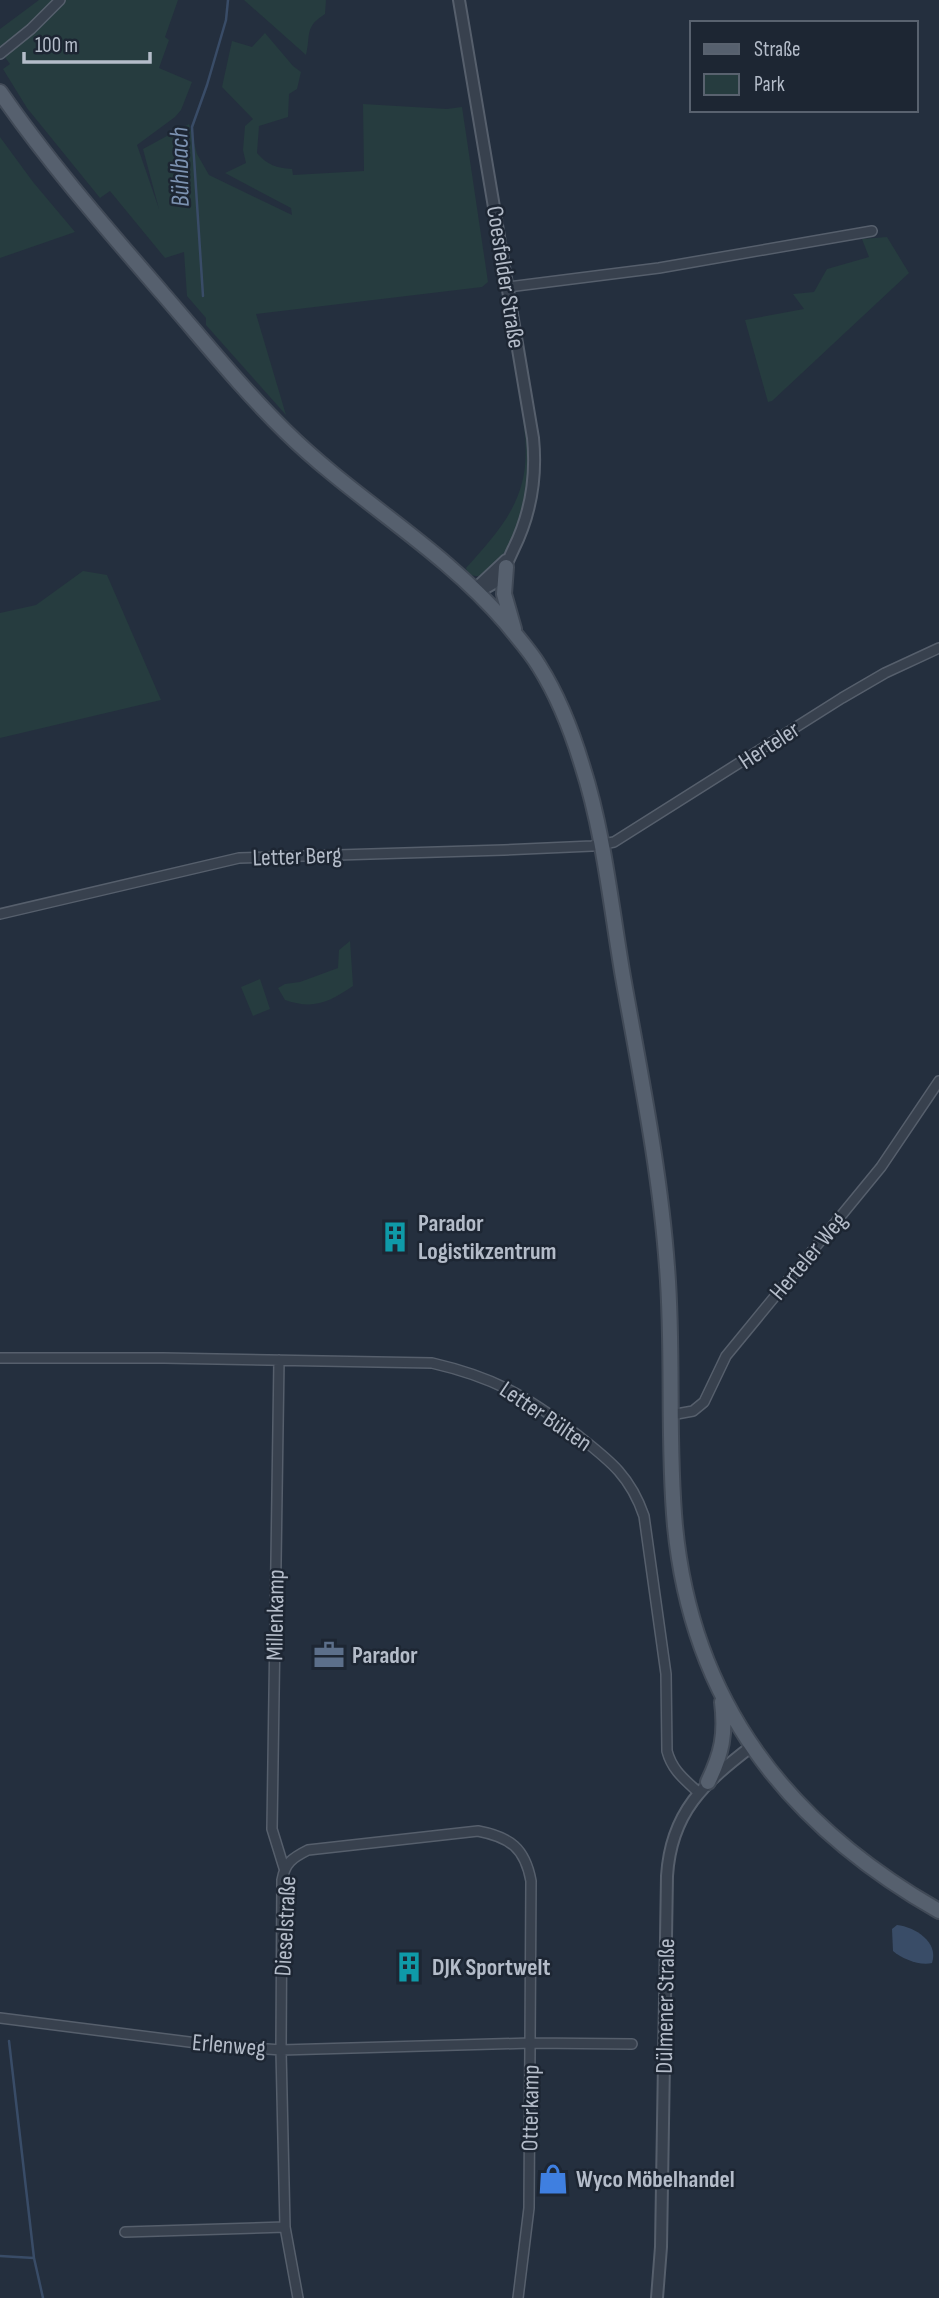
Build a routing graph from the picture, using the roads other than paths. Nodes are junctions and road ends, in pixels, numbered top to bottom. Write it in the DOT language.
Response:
graph roads {
  1 [pos="60,0"];
  2 [pos="459,0"];
  3 [pos="3,52"];
  4 [pos="0,92"];
  5 [pos="872,231"];
  6 [pos="508,287"];
  7 [pos="512,552"];
  8 [pos="506,567"];
  9 [pos="474,590"];
  10 [pos="517,636"];
  11 [pos="939,648"];
  12 [pos="601,844"];
  13 [pos="0,914"];
  14 [pos="939,1081"];
  15 [pos="0,1358"];
  16 [pos="279,1360"];
  17 [pos="671,1415"];
  18 [pos="721,1694"];
  19 [pos="752,1746"];
  20 [pos="703,1787"];
  21 [pos="284,1868"];
  22 [pos="939,1911"];
  23 [pos="0,2018"];
  24 [pos="531,2043"];
  25 [pos="632,2043"];
  26 [pos="281,2050"];
  27 [pos="285,2227"];
  28 [pos="125,2232"];
  29 [pos="298,2298"];
  30 [pos="519,2298"];
  31 [pos="657,2298"];
  1 -- 3 [label="street"];
  2 -- 6 [label="street, Coesfelder Straße"];
  4 -- 9 [label="main road"];
  5 -- 6 [label="street"];
  6 -- 7 [label="street, Coesfelder Straße"];
  7 -- 8 [label="street, Coesfelder Straße"];
  7 -- 9 [label="street, Coesfelder Straße"];
  8 -- 9 [label="street, Coesfelder Straße"];
  8 -- 10 [label="main road"];
  9 -- 10 [label="main road"];
  10 -- 12 [label="main road"];
  11 -- 12 [label="street, Herteler"];
  12 -- 13 [label="street, Letter Berg"];
  12 -- 17 [label="main road"];
  14 -- 17 [label="street, Herteler Weg"];
  15 -- 16 [label="street, Letter Bülten"];
  16 -- 20 [label="street, Letter Bülten"];
  16 -- 21 [label="street, Millenkamp"];
  17 -- 18 [label="main road"];
  18 -- 19 [label="main road"];
  18 -- 20 [label="main road"];
  19 -- 20 [label="street, Dülmener Straße"];
  19 -- 22 [label="main road"];
  20 -- 31 [label="street, Dülmener Straße"];
  21 -- 24 [label="street, Dieselstraße"];
  21 -- 26 [label="street, Dieselstraße"];
  23 -- 26 [label="street, Erlenweg"];
  24 -- 25 [label="street"];
  24 -- 26 [label="street"];
  24 -- 30 [label="street, Otterkamp"];
  26 -- 27 [label="street, Erlenweg"];
  27 -- 28 [label="street"];
  27 -- 29 [label="street, Erlenweg"];
}
